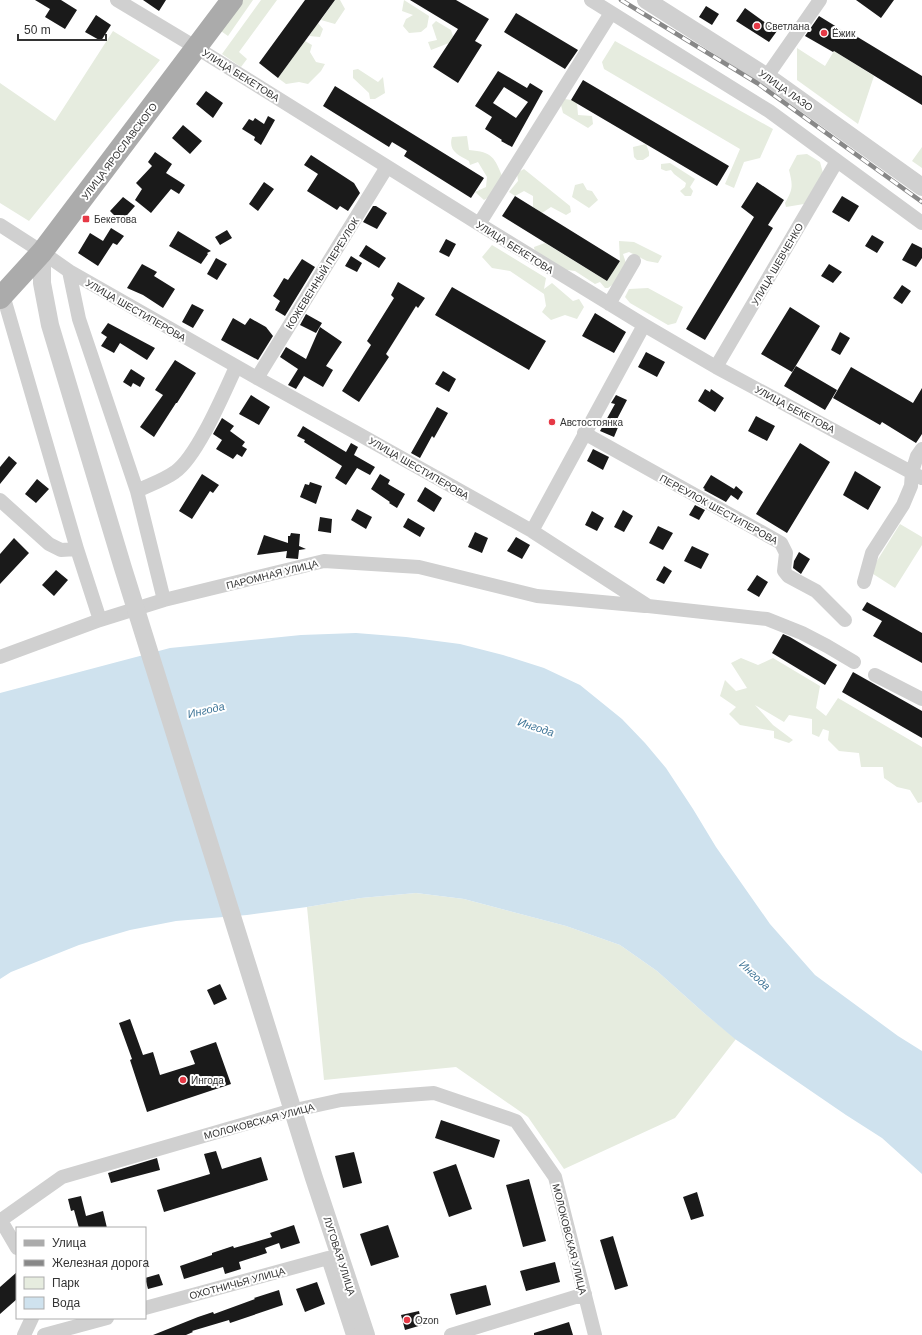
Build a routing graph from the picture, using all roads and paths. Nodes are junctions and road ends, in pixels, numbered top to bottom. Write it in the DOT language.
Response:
graph roads {
  1 [pos="117,0"];
  2 [pos="232,0"];
  3 [pos="591,0"];
  4 [pos="646,0"];
  5 [pos="820,0"];
  6 [pos="611,12"];
  7 [pos="197,48"];
  8 [pos="767,76"];
  9 [pos="837,161"];
  10 [pos="387,167"];
  11 [pos="922,187"];
  12 [pos="922,223"];
  13 [pos="479,224"];
  14 [pos="0,225"];
  15 [pos="42,252"];
  16 [pos="634,261"];
  17 [pos="69,271"];
  18 [pos="2,296"];
  19 [pos="609,304"];
  20 [pos="644,325"];
  21 [pos="236,367"];
  22 [pos="716,367"];
  23 [pos="257,378"];
  24 [pos="584,433"];
  25 [pos="922,449"];
  26 [pos="917,475"];
  27 [pos="137,492"];
  28 [pos="0,500"];
  29 [pos="532,531"];
  30 [pos="77,549"];
  31 [pos="864,582"];
  32 [pos="164,600"];
  33 [pos="648,606"];
  34 [pos="100,620"];
  35 [pos="845,620"];
  36 [pos="0,657"];
  37 [pos="854,662"];
  38 [pos="875,675"];
  39 [pos="922,699"];
  40 [pos="1,1219"];
  41 [pos="16,1246"];
  42 [pos="584,1294"];
  43 [pos="146,1308"];
  44 [pos="32,1319"];
  45 [pos="103,1319"];
  46 [pos="24,1335"];
  47 [pos="44,1335"];
  48 [pos="353,1335"];
  49 [pos="366,1335"];
  50 [pos="451,1335"];
  51 [pos="595,1335"];
  1 -- 7 [label="street, УЛИЦА БЕКЕТОВА"];
  2 -- 7 [label="main road, УЛИЦА ЯРОСЛАВСКОГО"];
  3 -- 6 [label="street"];
  4 -- 8 [label="street, УЛИЦА ЛАЗО"];
  5 -- 8 [label="street"];
  6 -- 9 [label="street"];
  6 -- 13 [label="street"];
  7 -- 10 [label="street, УЛИЦА БЕКЕТОВА"];
  7 -- 15 [label="main road, УЛИЦА ЯРОСЛАВСКОГО"];
  8 -- 11 [label="street, УЛИЦА ЛАЗО"];
  9 -- 12 [label="street"];
  9 -- 22 [label="street, УЛИЦА ШЕВЧЕНКО"];
  10 -- 13 [label="street, УЛИЦА БЕКЕТОВА"];
  10 -- 23 [label="street, КОЖЕВЕННЫЙ ПЕРЕУЛОК"];
  13 -- 19 [label="street, УЛИЦА БЕКЕТОВА"];
  14 -- 15 [label="street, УЛИЦА ШЕСТИПЕРОВА"];
  15 -- 17 [label="street, УЛИЦА ШЕСТИПЕРОВА"];
  15 -- 18 [label="main road, УЛИЦА ЯРОСЛАВСКОГО"];
  15 -- 49 [label="street, ЛУГОВАЯ УЛИЦА"];
  16 -- 19 [label="street"];
  17 -- 21 [label="street, УЛИЦА ШЕСТИПЕРОВА"];
  17 -- 27 [label="street"];
  18 -- 30 [label="street"];
  19 -- 20 [label="street, УЛИЦА БЕКЕТОВА"];
  20 -- 22 [label="street, УЛИЦА БЕКЕТОВА"];
  20 -- 24 [label="street"];
  21 -- 23 [label="street, УЛИЦА ШЕСТИПЕРОВА"];
  21 -- 27 [label="street"];
  22 -- 26 [label="street, УЛИЦА БЕКЕТОВА"];
  23 -- 29 [label="street, УЛИЦА ШЕСТИПЕРОВА"];
  24 -- 29 [label="street"];
  24 -- 35 [label="street, ПЕРЕУЛОК ШЕСТИПЕРОВА"];
  25 -- 26 [label="street"];
  26 -- 31 [label="street"];
  27 -- 32 [label="street"];
  28 -- 30 [label="street"];
  29 -- 33 [label="street, УЛИЦА ШЕСТИПЕРОВА"];
  30 -- 34 [label="street"];
  32 -- 33 [label="street, ПАРОМНАЯ УЛИЦА"];
  32 -- 34 [label="street, ПАРОМНАЯ УЛИЦА"];
  33 -- 37 [label="street, УЛИЦА ШЕСТИПЕРОВА"];
  34 -- 36 [label="street, ПАРОМНАЯ УЛИЦА"];
  38 -- 39 [label="street"];
  40 -- 41 [label="street"];
  40 -- 42 [label="street, МОЛОКОВСКАЯ УЛИЦА"];
  42 -- 50 [label="street"];
  42 -- 51 [label="street, МОЛОКОВСКАЯ УЛИЦА"];
  43 -- 48 [label="street, ОХОТНИЧЬЯ УЛИЦА"];
  44 -- 46 [label="street"];
  45 -- 47 [label="street"];
}
